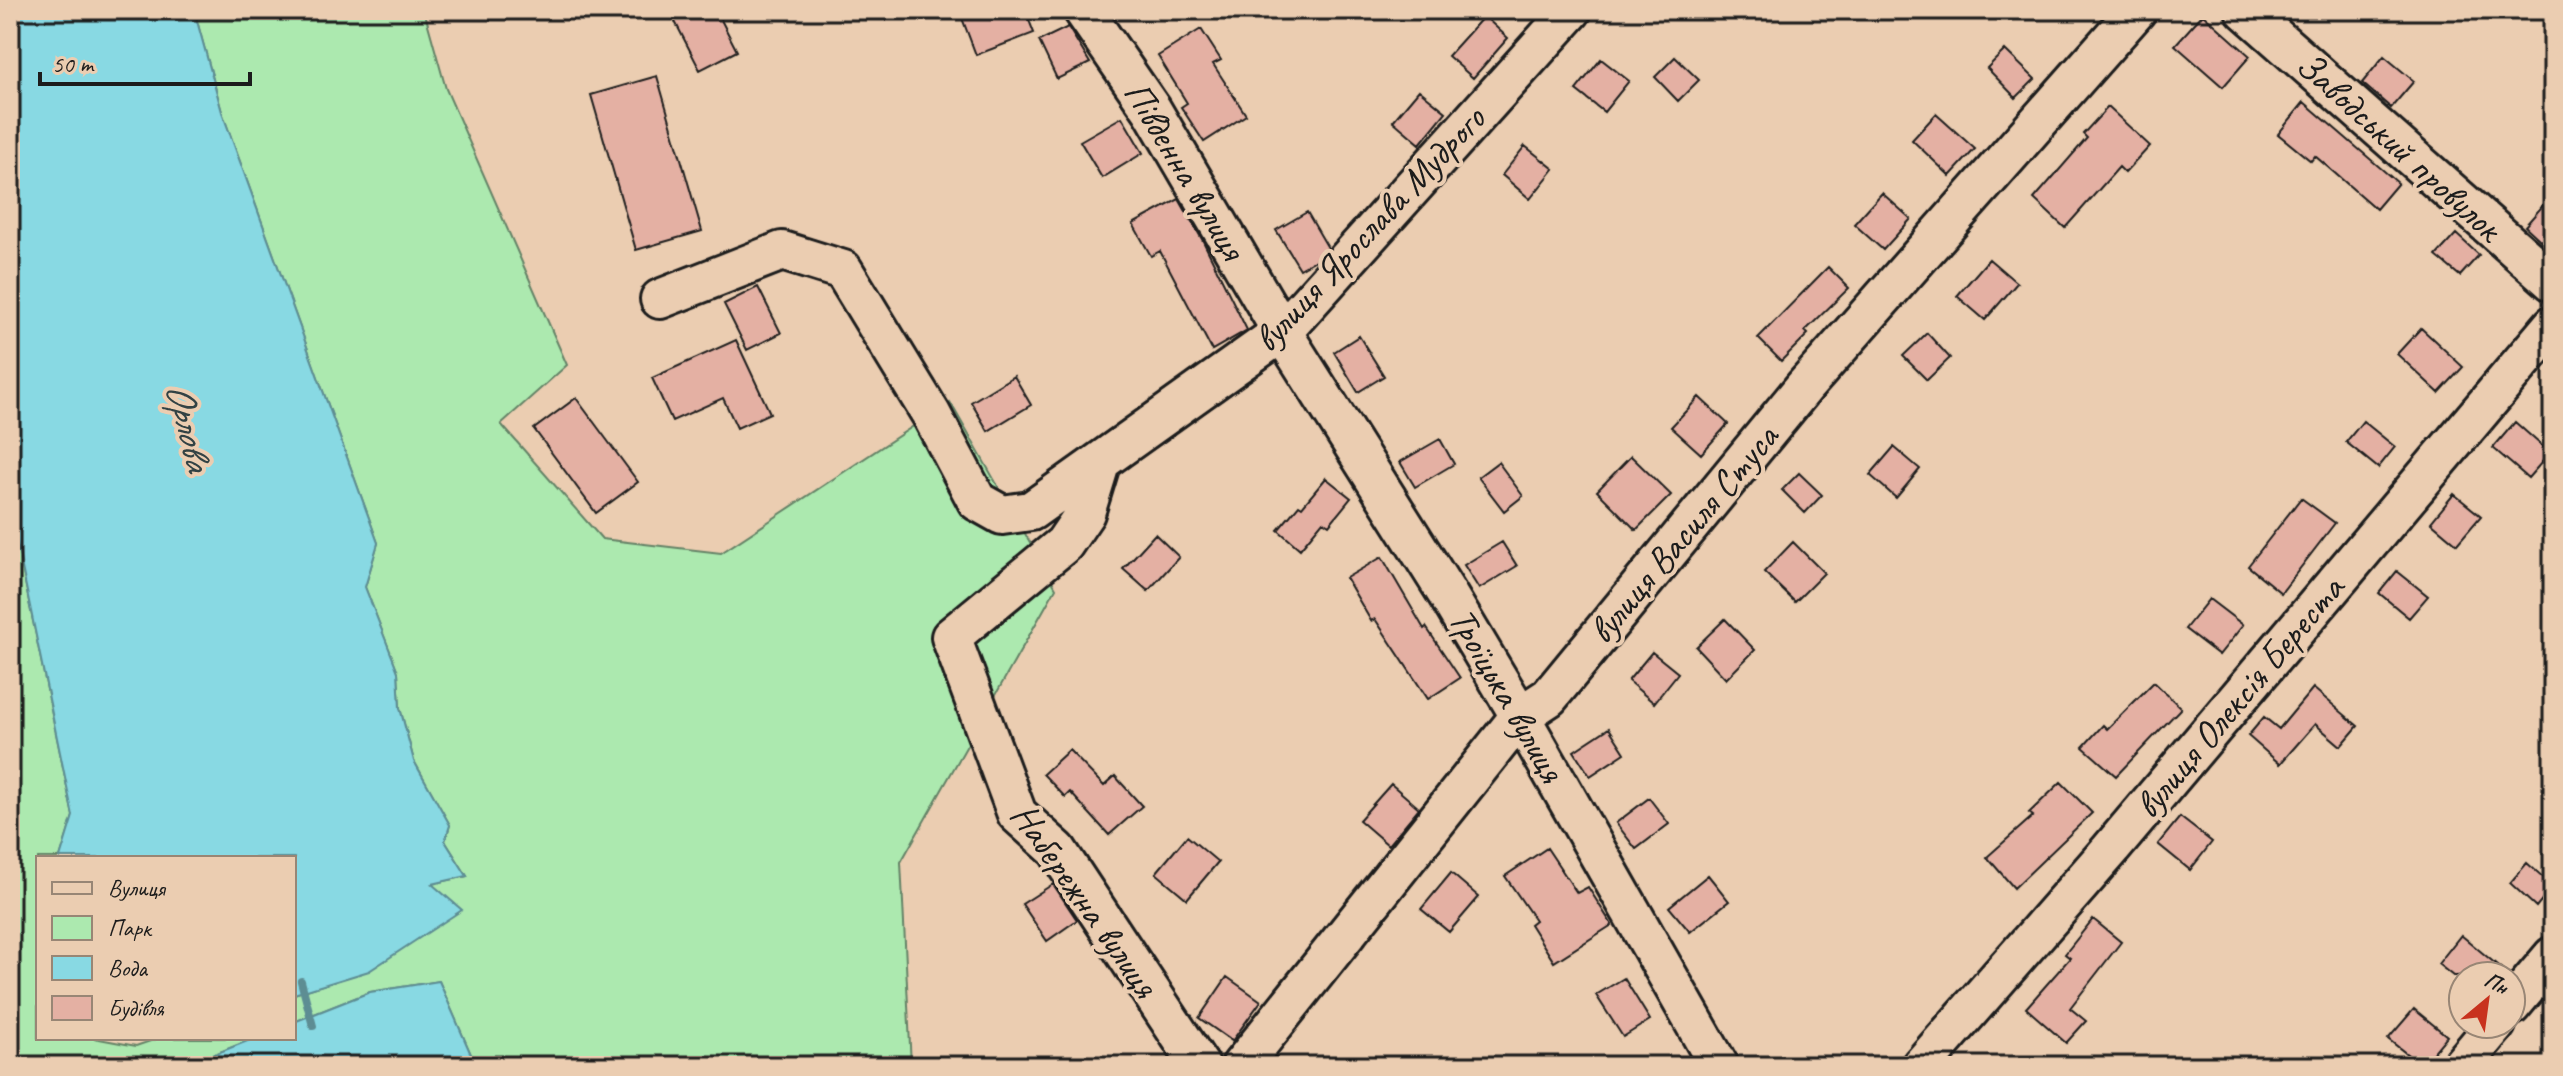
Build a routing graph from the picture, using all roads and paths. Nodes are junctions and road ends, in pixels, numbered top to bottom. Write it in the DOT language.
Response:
graph roads {
  1 [pos="1083,10"];
  2 [pos="1572,10"];
  3 [pos="2137,10"];
  4 [pos="2245,10"];
  5 [pos="2553,282"];
  6 [pos="660,299"];
  7 [pos="2553,325"];
  8 [pos="1282,332"];
  9 [pos="1100,464"];
  10 [pos="1520,716"];
  11 [pos="2553,956"];
  12 [pos="2527,987"];
  13 [pos="2483,1040"];
  14 [pos="1200,1066"];
  15 [pos="1241,1066"];
  16 [pos="1719,1066"];
  17 [pos="1921,1066"];
  18 [pos="2461,1066"];
  1 -- 8 [label="street, Південна вулиця"];
  2 -- 8 [label="street, вулиця Ярослава Мудрого"];
  3 -- 10 [label="street, вулиця Василя Стуса"];
  4 -- 5 [label="street, Заводський провулок"];
  6 -- 9 [label="street, вулиця Ярослава Мудрого"];
  7 -- 17 [label="street, вулиця Олексія Береста"];
  8 -- 9 [label="street, вулиця Ярослава Мудрого"];
  8 -- 10 [label="street, Троїцька вулиця"];
  9 -- 14 [label="street, Набережна вулиця"];
  10 -- 15 [label="street, вулиця Василя Стуса"];
  10 -- 16 [label="street, Троїцька вулиця"];
  11 -- 12 [label="street"];
  13 -- 18 [label="street"];
}
